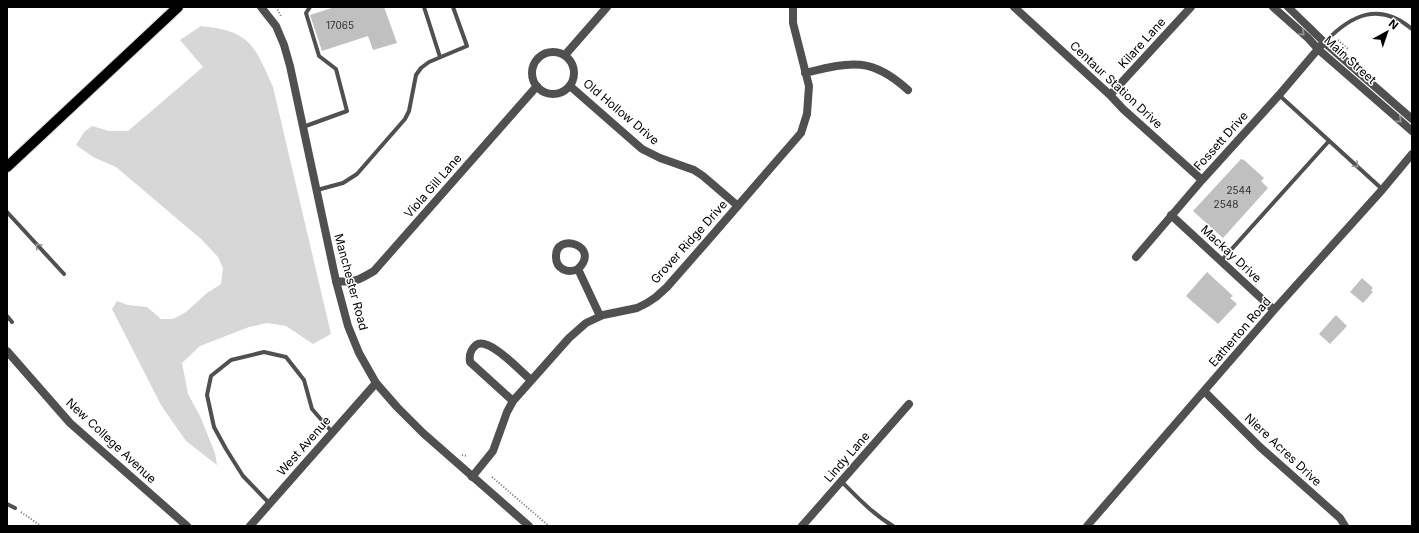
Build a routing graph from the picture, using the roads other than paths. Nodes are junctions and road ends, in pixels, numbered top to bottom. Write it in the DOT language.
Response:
graph roads {
  1 [pos="178,7"];
  2 [pos="261,7"];
  3 [pos="310,7"];
  4 [pos="424,7"];
  5 [pos="453,7"];
  6 [pos="607,7"];
  7 [pos="793,7"];
  8 [pos="1014,7"];
  9 [pos="1190,7"];
  10 [pos="1273,7"];
  11 [pos="1288,7"];
  12 [pos="1412,29"];
  13 [pos="1324,42"];
  14 [pos="1319,50"];
  15 [pos="565,55"];
  16 [pos="440,57"];
  17 [pos="805,73"];
  18 [pos="537,86"];
  19 [pos="570,86"];
  20 [pos="908,90"];
  21 [pos="1110,95"];
  22 [pos="1279,95"];
  23 [pos="1412,119"];
  24 [pos="303,127"];
  25 [pos="1412,131"];
  26 [pos="1329,141"];
  27 [pos="1412,154"];
  28 [pos="7,167"];
  29 [pos="1202,180"];
  30 [pos="316,190"];
  31 [pos="1382,190"];
  32 [pos="738,206"];
  33 [pos="7,212"];
  34 [pos="1171,215"];
  35 [pos="1136,257"];
  36 [pos="1221,261"];
  37 [pos="578,269"];
  38 [pos="64,274"];
  39 [pos="336,281"];
  40 [pos="1274,310"];
  41 [pos="7,316"];
  42 [pos="600,316"];
  43 [pos="12,322"];
  44 [pos="7,351"];
  45 [pos="531,380"];
  46 [pos="376,382"];
  47 [pos="1204,391"];
  48 [pos="513,401"];
  49 [pos="909,404"];
  50 [pos="332,432"];
  51 [pos="472,477"];
  52 [pos="841,481"];
  53 [pos="7,504"];
  54 [pos="270,504"];
  55 [pos="15,508"];
  56 [pos="187,526"];
  57 [pos="250,526"];
  58 [pos="529,526"];
  59 [pos="802,526"];
  60 [pos="893,526"];
  61 [pos="1087,526"];
  62 [pos="1345,526"];
  1 -- 28 [label="main road"];
  2 -- 24 [label="street, Manchester Road"];
  3 -- 24 [label="lane"];
  4 -- 16 [label="lane"];
  5 -- 16 [label="lane"];
  6 -- 15 [label="street"];
  7 -- 17 [label="street, Grover Ridge Drive"];
  8 -- 21 [label="street, Centaur Station Drive"];
  9 -- 21 [label="street, Kilare Lane"];
  10 -- 14 [label="street, Main Street, one-way"];
  11 -- 13 [label="street, Main Street"];
  12 -- 13 [label="lane"];
  13 -- 14 [label="street, Fossett Drive"];
  13 -- 23 [label="street, Main Street"];
  14 -- 22 [label="street, Fossett Drive"];
  14 -- 25 [label="street, Main Street, one-way"];
  15 -- 18 [label="street"];
  15 -- 19 [label="street"];
  16 -- 30 [label="lane"];
  17 -- 20 [label="street"];
  17 -- 32 [label="street, Grover Ridge Drive"];
  18 -- 19 [label="street"];
  18 -- 39 [label="street, Viola Gill Lane"];
  19 -- 32 [label="street, Old Hollow Drive"];
  21 -- 29 [label="street, Centaur Station Drive"];
  22 -- 26 [label="lane"];
  22 -- 29 [label="street, Fossett Drive"];
  24 -- 30 [label="street, Manchester Road"];
  26 -- 31 [label="lane, one-way"];
  26 -- 36 [label="lane"];
  27 -- 31 [label="street, Eatherton Road"];
  29 -- 34 [label="street, Fossett Drive"];
  30 -- 39 [label="street, Manchester Road"];
  31 -- 40 [label="street, Eatherton Road"];
  32 -- 42 [label="street, Grover Ridge Drive"];
  38 -- 33 [label="lane, one-way"];
  34 -- 35 [label="street, Fossett Drive"];
  34 -- 36 [label="street, Mackay Drive"];
  36 -- 40 [label="street, Mackay Drive"];
  37 -- 42 [label="street"];
  39 -- 46 [label="street, Manchester Road"];
  40 -- 47 [label="street, Eatherton Road"];
  41 -- 43 [label="lane"];
  42 -- 45 [label="street, Grover Ridge Drive"];
  44 -- 56 [label="street, New College Avenue"];
  45 -- 48 [label="street, Grover Ridge Drive"];
  45 -- 48 [label="street"];
  46 -- 50 [label="street, West Avenue"];
  46 -- 51 [label="street, Manchester Road"];
  47 -- 61 [label="street, Eatherton Road"];
  47 -- 62 [label="street, Niere Acres Drive"];
  48 -- 51 [label="street, Grover Ridge Drive"];
  49 -- 52 [label="street, Lindy Lane"];
  50 -- 54 [label="street, West Avenue"];
  50 -- 54 [label="lane"];
  51 -- 58 [label="street, Manchester Road"];
  52 -- 59 [label="street, Lindy Lane"];
  52 -- 60 [label="lane"];
  53 -- 55 [label="lane"];
  54 -- 57 [label="street, West Avenue"];
}
